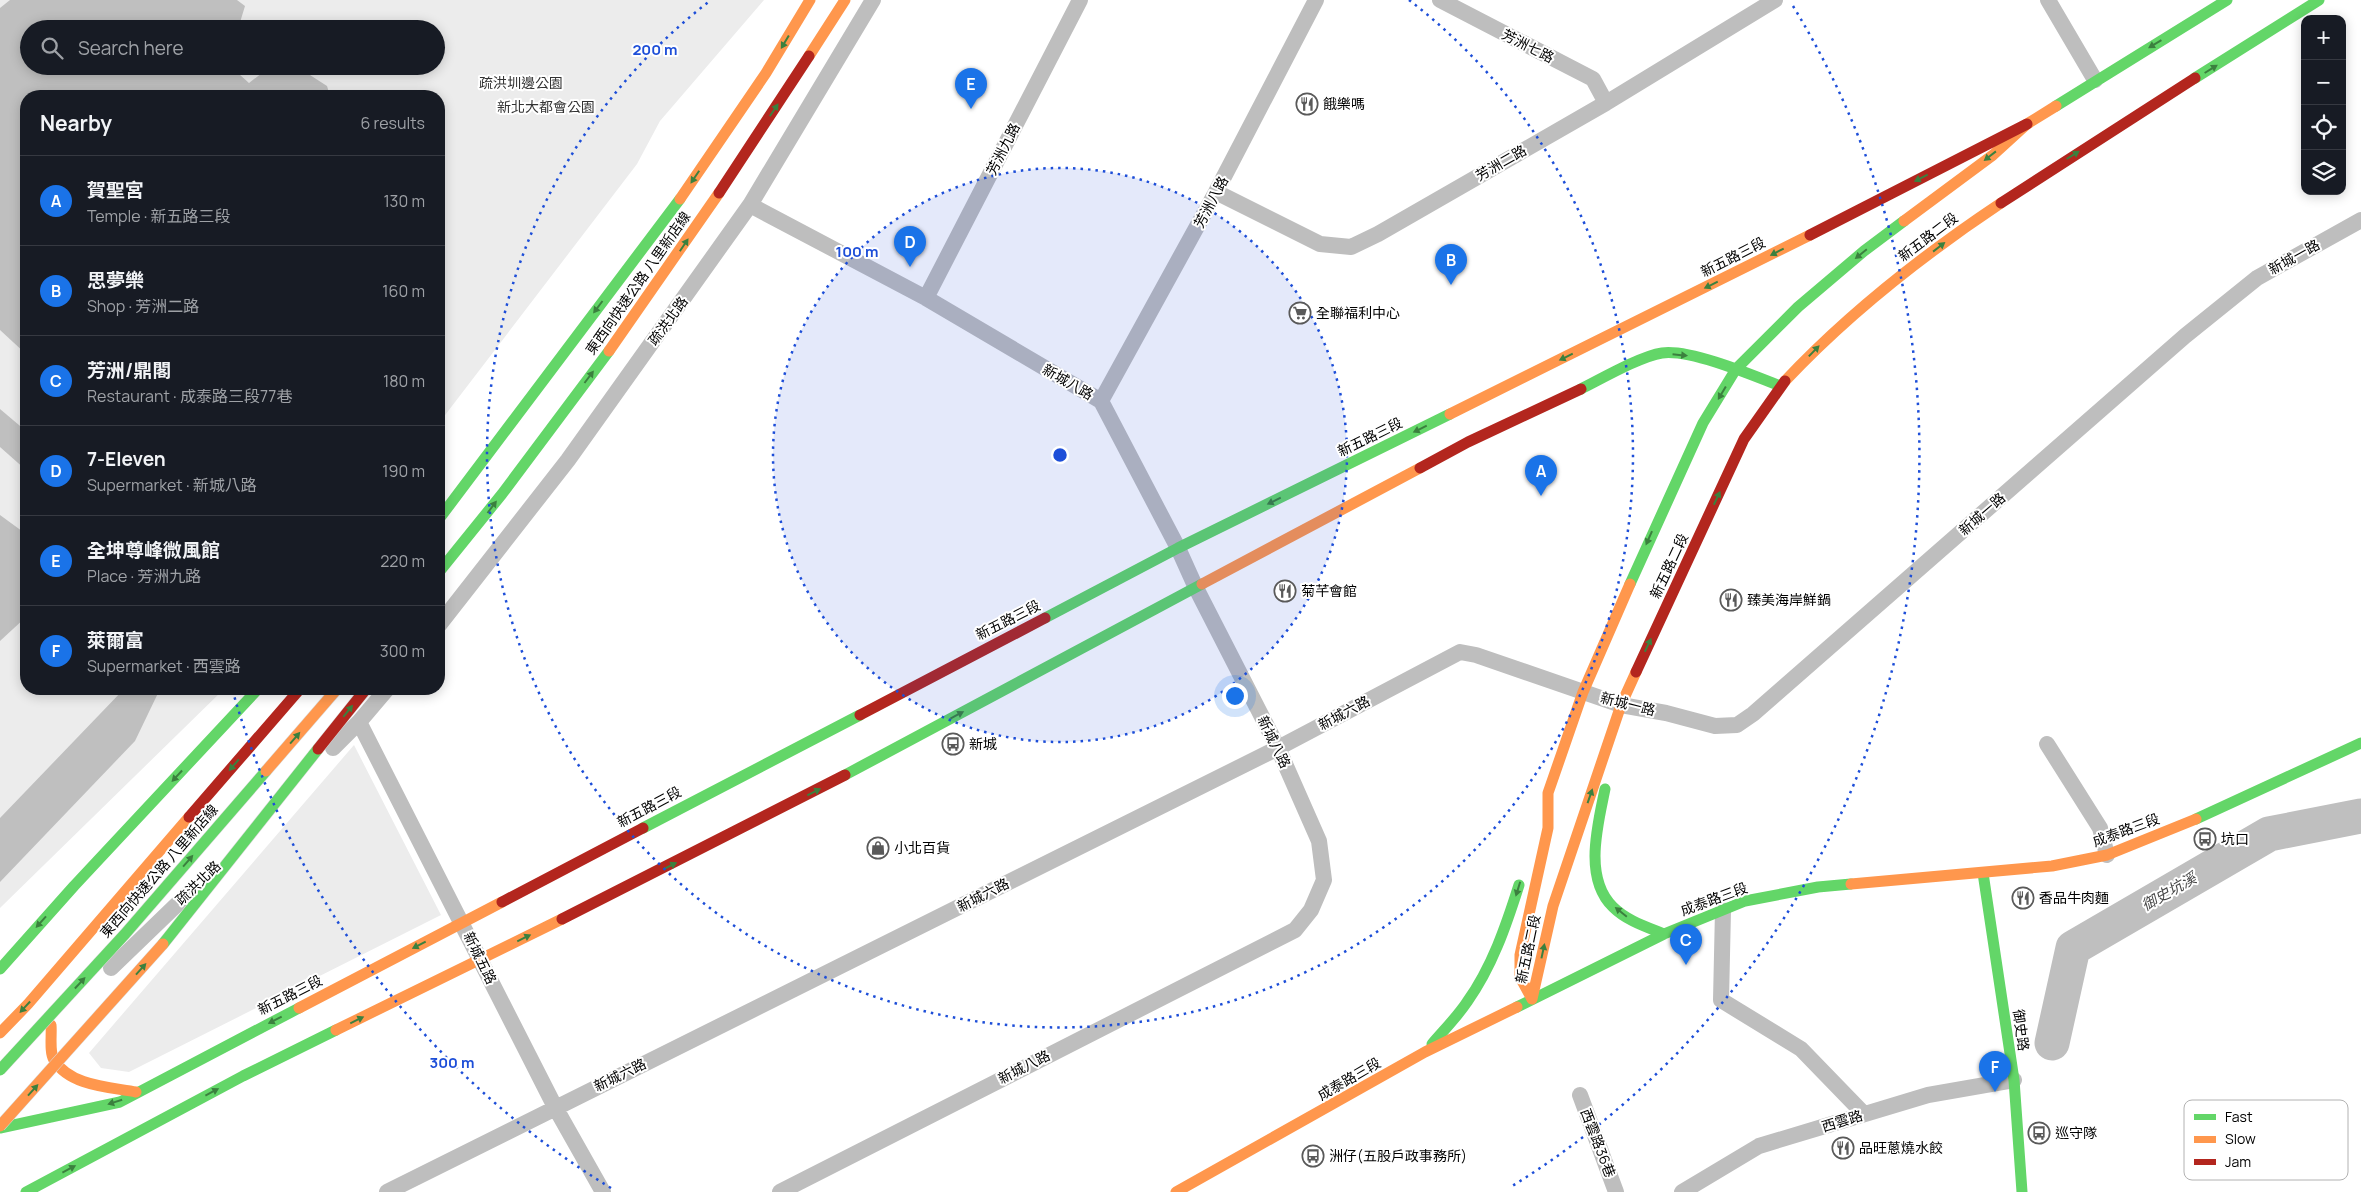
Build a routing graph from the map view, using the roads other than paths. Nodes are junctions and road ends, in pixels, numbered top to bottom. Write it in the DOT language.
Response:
graph roads {
  1 [pos="810,0"];
  2 [pos="844,0"];
  3 [pos="873,0"];
  4 [pos="1080,0"];
  5 [pos="1316,0"];
  6 [pos="1440,0"];
  7 [pos="1775,0"];
  8 [pos="2048,0"];
  9 [pos="2227,0"];
  10 [pos="2320,0"];
  11 [pos="2095,80"];
  12 [pos="1606,102"];
  13 [pos="2027,124"];
  14 [pos="1216,192"];
  15 [pos="750,205"];
  16 [pos="2361,220"];
  17 [pos="926,298"];
  18 [pos="1736,369"];
  19 [pos="1780,386"];
  20 [pos="1101,401"];
  21 [pos="500,437"];
  22 [pos="452,482"];
  23 [pos="445,511"];
  24 [pos="472,533"];
  25 [pos="1178,548"];
  26 [pos="445,565"];
  27 [pos="445,576"];
  28 [pos="1196,588"];
  29 [pos="445,617"];
  30 [pos="1584,692"];
  31 [pos="252,695"];
  32 [pos="295,695"];
  33 [pos="332,695"];
  34 [pos="361,695"];
  35 [pos="382,695"];
  36 [pos="1620,705"];
  37 [pos="359,722"];
  38 [pos="2361,743"];
  39 [pos="2047,744"];
  40 [pos="1278,748"];
  41 [pos="1548,792"];
  42 [pos="1534,837"];
  43 [pos="2107,855"];
  44 [pos="1983,872"];
  45 [pos="1523,873"];
  46 [pos="1723,910"];
  47 [pos="463,923"];
  48 [pos="1664,934"];
  49 [pos="480,960"];
  50 [pos="0,969"];
  51 [pos="1532,999"];
  52 [pos="51,1024"];
  53 [pos="0,1033"];
  54 [pos="1425,1052"];
  55 [pos="0,1069"];
  56 [pos="2014,1080"];
  57 [pos="136,1092"];
  58 [pos="1580,1095"];
  59 [pos="555,1107"];
  60 [pos="1864,1114"];
  61 [pos="0,1127"];
  62 [pos="26,1192"];
  63 [pos="387,1192"];
  64 [pos="603,1192"];
  65 [pos="780,1192"];
  66 [pos="1176,1192"];
  67 [pos="1616,1192"];
  68 [pos="1682,1192"];
  69 [pos="2022,1192"];
  1 -- 21 [label="main road, 東西向快速公路 八里新店線, one-way"];
  24 -- 2 [label="main road, 東西向快速公路 八里新店線, one-way"];
  3 -- 15 [label="street, 疏洪北路"];
  4 -- 17 [label="street, 芳洲九路"];
  5 -- 14 [label="street, 芳洲八路"];
  6 -- 12 [label="street, 芳洲七路"];
  7 -- 12 [label="street, 芳洲二路"];
  8 -- 11 [label="street"];
  9 -- 11 [label="main road, 新五路二段, one-way"];
  19 -- 10 [label="main road, 新五路二段, one-way"];
  11 -- 13 [label="main road, 新五路二段"];
  12 -- 14 [label="street, 芳洲二路"];
  13 -- 18 [label="main road, 新五路二段, one-way"];
  13 -- 25 [label="main road, 新五路三段, one-way"];
  14 -- 20 [label="street, 芳洲八路"];
  15 -- 17 [label="street, 新城八路"];
  15 -- 29 [label="street, 疏洪北路"];
  16 -- 36 [label="street, 新城一路"];
  17 -- 20 [label="street, 新城八路"];
  18 -- 19 [label="main road"];
  28 -- 18 [label="main road, one-way"];
  18 -- 30 [label="main road, 新五路二段, one-way"];
  36 -- 19 [label="main road, 新五路二段, one-way"];
  20 -- 25 [label="street, 新城八路"];
  21 -- 22 [label="main road"];
  21 -- 23 [label="main road, 東西向快速公路 八里新店線"];
  24 -- 26 [label="main road, 東西向快速公路 八里新店線"];
  24 -- 27 [label="main road"];
  25 -- 28 [label="street, 新城八路"];
  25 -- 47 [label="main road, 新五路三段"];
  28 -- 40 [label="street, 新城八路"];
  49 -- 28 [label="main road, one-way"];
  30 -- 36 [label="street, 新城一路"];
  30 -- 40 [label="street, 新城六路"];
  30 -- 41 [label="main road, 新五路二段"];
  31 -- 50 [label="main road, one-way"];
  32 -- 53 [label="main road, 東西向快速公路 八里新店線, one-way"];
  55 -- 33 [label="main road, 東西向快速公路 八里新店線, one-way, bridge"];
  61 -- 34 [label="main road, one-way, bridge"];
  35 -- 37 [label="street, 疏洪北路"];
  48 -- 36 [label="main road, one-way"];
  51 -- 36 [label="main road, 新五路二段, one-way"];
  37 -- 47 [label="street, 新城五路"];
  37 -- 52 [label="street, 疏洪北路"];
  38 -- 43 [label="main road, 成泰路三段"];
  39 -- 43 [label="street"];
  40 -- 59 [label="street, 新城六路"];
  40 -- 65 [label="street, 新城八路"];
  41 -- 42 [label="main road"];
  41 -- 51 [label="main road, 新五路二段"];
  43 -- 44 [label="main road, 成泰路三段"];
  44 -- 46 [label="main road, 成泰路三段"];
  44 -- 56 [label="main road, 御史路"];
  45 -- 54 [label="main road, one-way"];
  46 -- 48 [label="main road, 成泰路三段"];
  46 -- 60 [label="street"];
  47 -- 49 [label="street, 新城五路"];
  47 -- 57 [label="main road, 新五路三段, one-way"];
  48 -- 51 [label="main road, 成泰路三段"];
  49 -- 59 [label="street, 新城五路"];
  62 -- 49 [label="main road, one-way"];
  51 -- 54 [label="main road, 成泰路三段"];
  52 -- 55 [label="street, 疏洪北路"];
  52 -- 57 [label="main road"];
  54 -- 66 [label="main road, 成泰路三段"];
  56 -- 60 [label="street, 西雲路"];
  56 -- 69 [label="main road, 御史路"];
  57 -- 61 [label="main road, 新五路三段, one-way"];
  58 -- 67 [label="street, 西雲路36巷"];
  59 -- 63 [label="street, 新城六路"];
  59 -- 64 [label="street, 新城五路"];
  60 -- 68 [label="street, 西雲路"];
}
